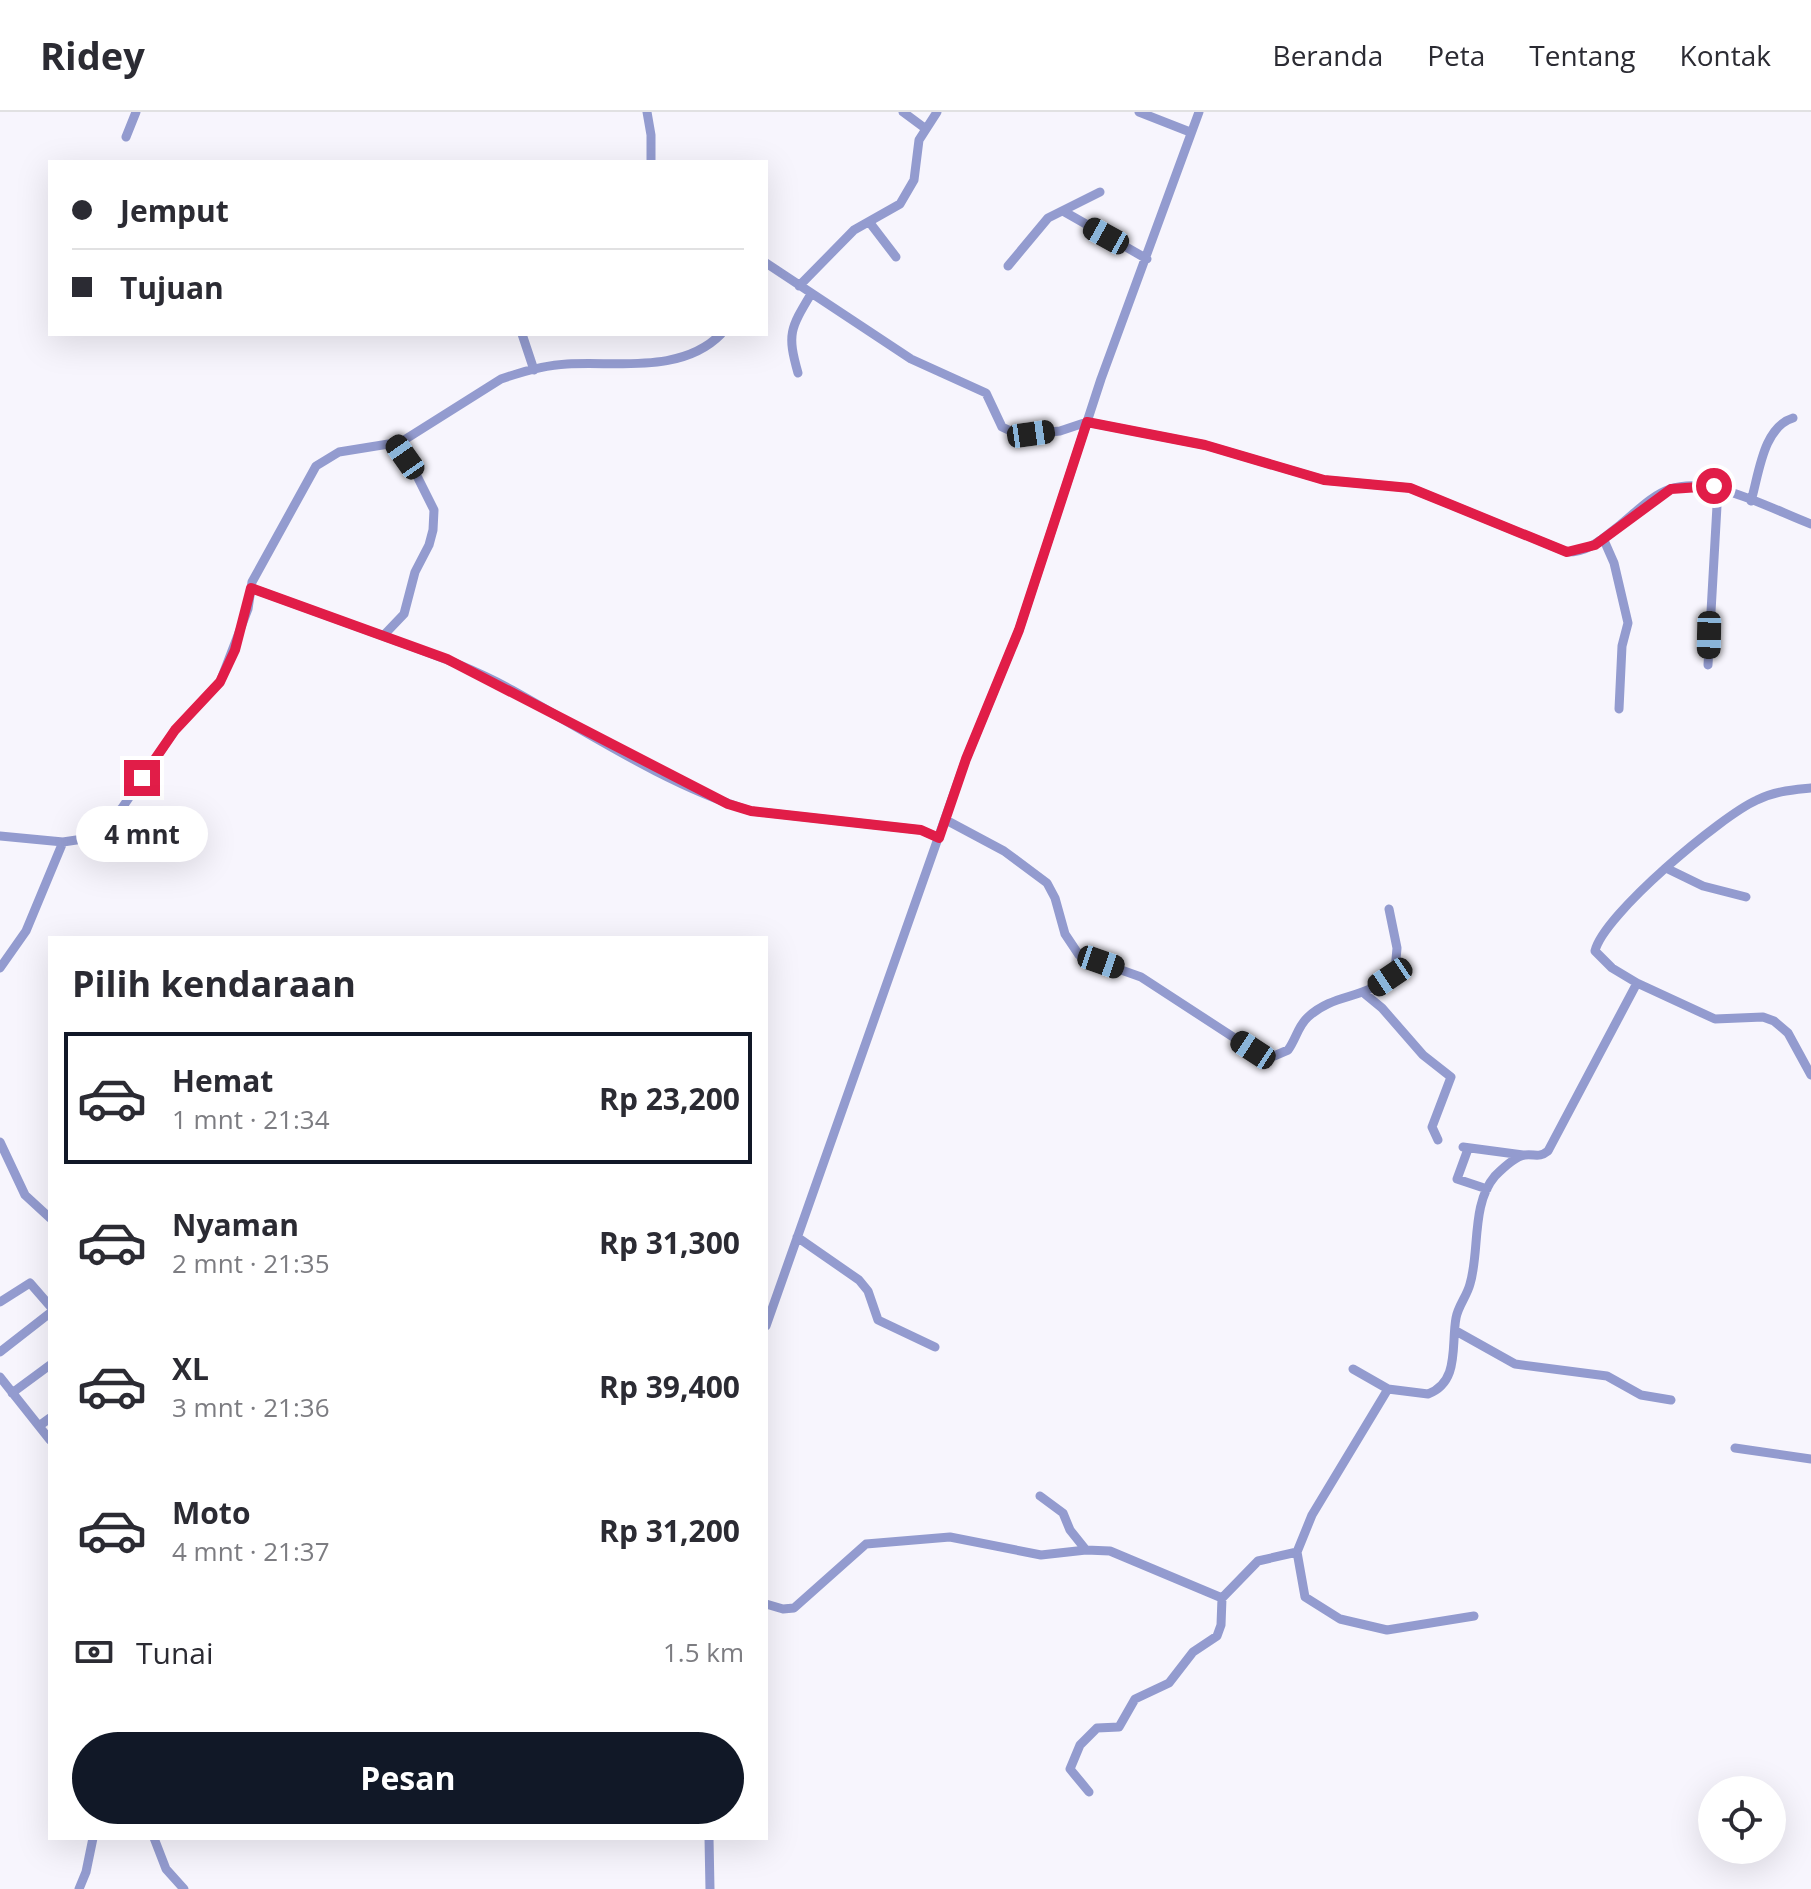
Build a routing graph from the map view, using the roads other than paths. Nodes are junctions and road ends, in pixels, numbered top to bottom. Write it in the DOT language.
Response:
graph roads {
  1 [pos="136,112"];
  2 [pos="647,112"];
  3 [pos="903,112"];
  4 [pos="937,112"];
  5 [pos="1139,112"];
  6 [pos="1201,113"];
  7 [pos="926,129"];
  8 [pos="1190,132"];
  9 [pos="126,137"];
  10 [pos="651,160"];
  11 [pos="1100,192"];
  12 [pos="1063,211"];
  13 [pos="870,223"];
  14 [pos="896,257"];
  15 [pos="1147,259"];
  16 [pos="768,264"];
  17 [pos="1008,266"];
  18 [pos="799,286"];
  19 [pos="811,294"];
  20 [pos="523,336"];
  21 [pos="718,336"];
  22 [pos="534,370"];
  23 [pos="798,373"];
  24 [pos="1793,418"];
  25 [pos="1087,422"];
  26 [pos="395,443"];
  27 [pos="1718,488"];
  28 [pos="1751,501"];
  29 [pos="1811,524"];
  30 [pos="1603,538"];
  31 [pos="251,588"];
  32 [pos="383,636"];
  33 [pos="1708,665"];
  34 [pos="1619,709"];
  35 [pos="1811,788"];
  36 [pos="946,820"];
  37 [pos="0,836"];
  38 [pos="939,838"];
  39 [pos="63,842"];
  40 [pos="1668,869"];
  41 [pos="1746,897"];
  42 [pos="1389,909"];
  43 [pos="0,968"];
  44 [pos="1637,983"];
  45 [pos="1365,994"];
  46 [pos="1811,1075"];
  47 [pos="1438,1140"];
  48 [pos="0,1142"];
  49 [pos="1524,1155"];
  50 [pos="1487,1189"];
  51 [pos="48,1216"];
  52 [pos="797,1237"];
  53 [pos="0,1302"];
  54 [pos="48,1304"];
  55 [pos="48,1315"];
  56 [pos="768,1320"];
  57 [pos="1456,1331"];
  58 [pos="935,1347"];
  59 [pos="0,1352"];
  60 [pos="48,1366"];
  61 [pos="1353,1369"];
  62 [pos="0,1377"];
  63 [pos="12,1393"];
  64 [pos="1382,1396"];
  65 [pos="1671,1400"];
  66 [pos="48,1419"];
  67 [pos="39,1426"];
  68 [pos="48,1437"];
  69 [pos="1735,1448"];
  70 [pos="1811,1459"];
  71 [pos="1040,1496"];
  72 [pos="1086,1550"];
  73 [pos="1297,1552"];
  74 [pos="1222,1598"];
  75 [pos="768,1605"];
  76 [pos="1474,1616"];
  77 [pos="1089,1792"];
  78 [pos="93,1840"];
  79 [pos="155,1840"];
  80 [pos="709,1840"];
  81 [pos="79,1889"];
  82 [pos="184,1889"];
  83 [pos="710,1889"];
  1 -- 9 [label="street"];
  2 -- 10 [label="street"];
  3 -- 7 [label="street"];
  4 -- 7 [label="street"];
  5 -- 8 [label="street"];
  6 -- 8 [label="street"];
  7 -- 13 [label="street"];
  8 -- 15 [label="street"];
  11 -- 12 [label="street"];
  12 -- 15 [label="street"];
  12 -- 17 [label="street"];
  13 -- 14 [label="street"];
  13 -- 18 [label="street"];
  15 -- 25 [label="street"];
  16 -- 18 [label="street"];
  18 -- 19 [label="street"];
  19 -- 23 [label="street"];
  19 -- 25 [label="street"];
  20 -- 22 [label="street"];
  21 -- 22 [label="street"];
  22 -- 26 [label="street"];
  24 -- 28 [label="street"];
  25 -- 30 [label="street"];
  25 -- 36 [label="street"];
  26 -- 31 [label="street"];
  26 -- 32 [label="street"];
  27 -- 28 [label="street"];
  27 -- 30 [label="street"];
  27 -- 33 [label="street"];
  28 -- 29 [label="street"];
  30 -- 34 [label="street"];
  31 -- 32 [label="street"];
  31 -- 39 [label="street"];
  32 -- 38 [label="street"];
  35 -- 40 [label="street"];
  36 -- 38 [label="street"];
  36 -- 45 [label="street"];
  37 -- 39 [label="street"];
  38 -- 52 [label="street"];
  39 -- 43 [label="street"];
  40 -- 41 [label="street"];
  40 -- 44 [label="street"];
  42 -- 45 [label="street"];
  44 -- 46 [label="street"];
  44 -- 49 [label="street"];
  45 -- 47 [label="street"];
  48 -- 51 [label="street"];
  49 -- 50 [label="street"];
  49 -- 50 [label="street"];
  50 -- 57 [label="street"];
  52 -- 56 [label="street"];
  52 -- 58 [label="street"];
  53 -- 54 [label="street"];
  55 -- 59 [label="street"];
  57 -- 64 [label="street"];
  57 -- 65 [label="street"];
  60 -- 63 [label="street"];
  61 -- 64 [label="street"];
  62 -- 63 [label="street"];
  63 -- 67 [label="street"];
  64 -- 73 [label="street"];
  66 -- 67 [label="street"];
  67 -- 68 [label="street"];
  69 -- 70 [label="street"];
  71 -- 72 [label="street"];
  72 -- 74 [label="street"];
  72 -- 75 [label="street"];
  73 -- 74 [label="street"];
  73 -- 76 [label="street"];
  74 -- 77 [label="street"];
  78 -- 81 [label="street"];
  79 -- 82 [label="street"];
  80 -- 83 [label="street"];
}
